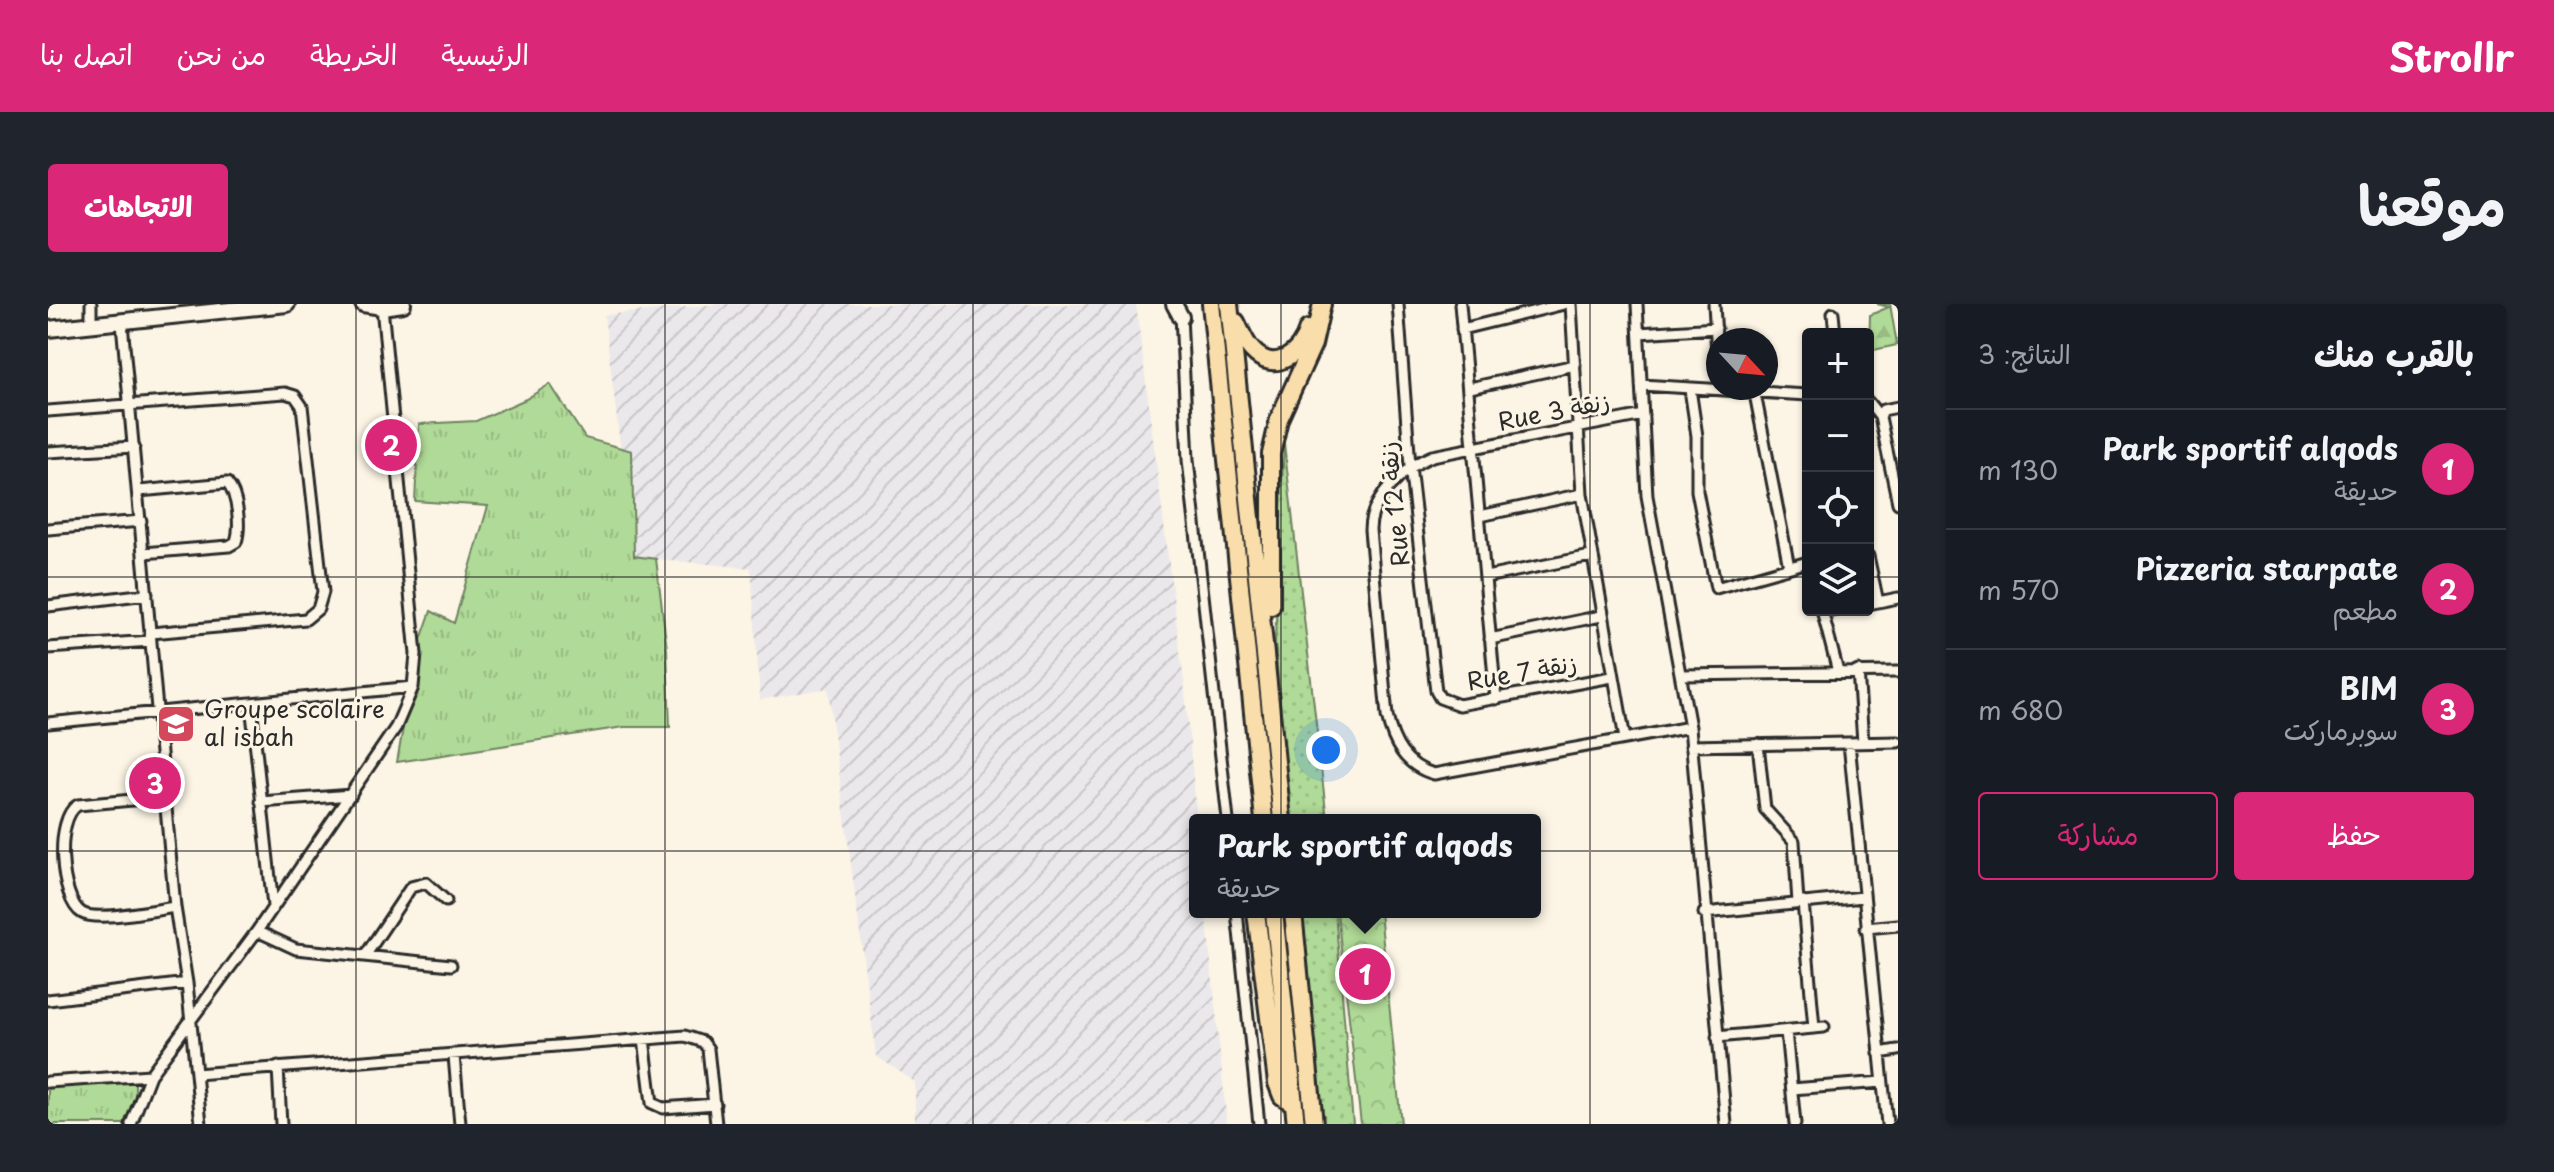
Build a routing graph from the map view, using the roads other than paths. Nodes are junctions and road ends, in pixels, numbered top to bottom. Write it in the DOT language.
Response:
graph roads {
  1 [pos="91,304"];
  2 [pos="287,304"];
  3 [pos="363,304"];
  4 [pos="403,304"];
  5 [pos="1211,304"];
  6 [pos="1313,304"];
  7 [pos="1322,304"];
  8 [pos="1398,304"];
  9 [pos="1460,304"];
  10 [pos="1564,304"];
  11 [pos="1571,304"];
  12 [pos="1637,304"];
  13 [pos="1714,304"];
  14 [pos="239,306"];
  15 [pos="1230,306"];
  16 [pos="382,307"];
  17 [pos="1178,308"];
  18 [pos="152,312"];
  19 [pos="1833,313"];
  20 [pos="122,323"];
  21 [pos="91,326"];
  22 [pos="1716,328"];
  23 [pos="1834,328"];
  24 [pos="48,329"];
  25 [pos="1462,329"];
  26 [pos="1706,329"];
  27 [pos="1639,333"];
  28 [pos="1575,365"];
  29 [pos="1641,385"];
  30 [pos="1470,388"];
  31 [pos="1690,389"];
  32 [pos="1706,390"];
  33 [pos="1778,394"];
  34 [pos="1802,395"];
  35 [pos="1756,400"];
  36 [pos="129,407"];
  37 [pos="1898,407"];
  38 [pos="1874,410"];
  39 [pos="48,411"];
  40 [pos="1643,415"];
  41 [pos="1880,417"];
  42 [pos="1577,428"];
  43 [pos="134,447"];
  44 [pos="1473,448"];
  45 [pos="48,452"];
  46 [pos="1410,466"];
  47 [pos="139,491"];
  48 [pos="1582,494"];
  49 [pos="1898,500"];
  50 [pos="1480,516"];
  51 [pos="141,521"];
  52 [pos="48,529"];
  53 [pos="143,553"];
  54 [pos="1591,556"];
  55 [pos="1802,564"];
  56 [pos="1789,567"];
  57 [pos="1486,577"];
  58 [pos="147,594"];
  59 [pos="1898,598"];
  60 [pos="1874,603"];
  61 [pos="48,606"];
  62 [pos="1601,616"];
  63 [pos="1823,616"];
  64 [pos="151,637"];
  65 [pos="1490,639"];
  66 [pos="48,648"];
  67 [pos="1858,671"];
  68 [pos="1838,672"];
  69 [pos="1898,672"];
  70 [pos="1681,675"];
  71 [pos="1612,677"];
  72 [pos="413,687"];
  73 [pos="1440,698"];
  74 [pos="1496,699"];
  75 [pos="251,704"];
  76 [pos="157,713"];
  77 [pos="1269,715"];
  78 [pos="48,723"];
  79 [pos="1690,727"];
  80 [pos="1625,739"];
  81 [pos="1863,742"];
  82 [pos="1898,742"];
  83 [pos="1849,743"];
  84 [pos="1758,744"];
  85 [pos="1691,746"];
  86 [pos="351,795"];
  87 [pos="165,797"];
  88 [pos="261,802"];
  89 [pos="1227,814"];
  90 [pos="1263,814"];
  91 [pos="1281,814"];
  92 [pos="1863,897"];
  93 [pos="446,901"];
  94 [pos="1801,903"];
  95 [pos="273,906"];
  96 [pos="175,907"];
  97 [pos="1704,913"];
  98 [pos="1238,918"];
  99 [pos="1257,918"];
  100 [pos="1275,918"];
  101 [pos="1294,918"];
  102 [pos="1898,925"];
  103 [pos="1866,928"];
  104 [pos="257,931"];
  105 [pos="365,956"];
  106 [pos="451,965"];
  107 [pos="187,983"];
  108 [pos="48,1000"];
  109 [pos="191,1020"];
  110 [pos="1786,1031"];
  111 [pos="1717,1037"];
  112 [pos="644,1039"];
  113 [pos="1898,1050"];
  114 [pos="1879,1053"];
  115 [pos="454,1056"];
  116 [pos="278,1067"];
  117 [pos="196,1074"];
  118 [pos="150,1075"];
  119 [pos="48,1082"];
  120 [pos="1882,1082"];
  121 [pos="1792,1089"];
  122 [pos="1293,1103"];
  123 [pos="715,1104"];
  124 [pos="131,1124"];
  125 [pos="201,1124"];
  126 [pos="281,1124"];
  127 [pos="460,1124"];
  128 [pos="716,1124"];
  129 [pos="1259,1124"];
  130 [pos="1296,1124"];
  131 [pos="1314,1124"];
  132 [pos="1726,1124"];
  133 [pos="1795,1124"];
  134 [pos="1887,1124"];
  1 -- 21 [label="street"];
  2 -- 14 [label="main road"];
  3 -- 16 [label="main road"];
  4 -- 16 [label="main road"];
  5 -- 90 [label="highway"];
  6 -- 15 [label="highway"];
  7 -- 77 [label="highway"];
  8 -- 46 [label="street, Rue 12 زنقة"];
  9 -- 25 [label="street"];
  10 -- 25 [label="street"];
  11 -- 28 [label="street"];
  12 -- 27 [label="street"];
  13 -- 22 [label="street"];
  14 -- 18 [label="main road"];
  15 -- 77 [label="highway"];
  16 -- 72 [label="street"];
  17 -- 89 [label="street"];
  18 -- 20 [label="main road"];
  19 -- 23 [label="street"];
  20 -- 21 [label="main road"];
  20 -- 36 [label="street"];
  21 -- 24 [label="main road"];
  25 -- 30 [label="street"];
  26 -- 27 [label="street"];
  27 -- 29 [label="street"];
  28 -- 30 [label="street"];
  28 -- 42 [label="street"];
  29 -- 31 [label="street"];
  29 -- 40 [label="street"];
  30 -- 44 [label="street"];
  31 -- 32 [label="street"];
  31 -- 56 [label="street"];
  33 -- 34 [label="street"];
  35 -- 56 [label="street"];
  36 -- 39 [label="street"];
  36 -- 43 [label="street"];
  36 -- 64 [label="street"];
  37 -- 41 [label="street"];
  38 -- 41 [label="street"];
  40 -- 42 [label="street, Rue 3 زنقة"];
  40 -- 70 [label="street"];
  41 -- 49 [label="street"];
  42 -- 44 [label="street, Rue 3 زنقة"];
  42 -- 48 [label="street"];
  43 -- 45 [label="street"];
  43 -- 47 [label="street"];
  44 -- 46 [label="street, Rue 3 زنقة"];
  44 -- 50 [label="street"];
  46 -- 73 [label="street, Rue 12 زنقة"];
  46 -- 80 [label="street"];
  47 -- 51 [label="street"];
  47 -- 53 [label="street"];
  48 -- 50 [label="street"];
  48 -- 54 [label="street"];
  50 -- 57 [label="street"];
  51 -- 52 [label="street"];
  51 -- 53 [label="street"];
  53 -- 58 [label="street"];
  54 -- 57 [label="street"];
  54 -- 62 [label="street"];
  55 -- 56 [label="street"];
  57 -- 65 [label="street"];
  58 -- 61 [label="street"];
  58 -- 64 [label="street"];
  59 -- 60 [label="street"];
  62 -- 65 [label="street"];
  62 -- 71 [label="street"];
  63 -- 68 [label="street"];
  64 -- 66 [label="street"];
  64 -- 76 [label="street"];
  65 -- 74 [label="street"];
  67 -- 68 [label="street"];
  67 -- 69 [label="street"];
  67 -- 81 [label="street"];
  68 -- 70 [label="street"];
  70 -- 79 [label="street"];
  71 -- 74 [label="street, Rue 7 زنقة"];
  71 -- 80 [label="street"];
  72 -- 75 [label="street"];
  72 -- 86 [label="street"];
  73 -- 74 [label="street, Rue 7 زنقة"];
  75 -- 76 [label="street"];
  75 -- 88 [label="street"];
  76 -- 78 [label="street"];
  76 -- 87 [label="street"];
  77 -- 91 [label="highway"];
  79 -- 80 [label="street"];
  79 -- 85 [label="street"];
  81 -- 82 [label="street"];
  81 -- 83 [label="street"];
  83 -- 84 [label="street"];
  83 -- 92 [label="street"];
  84 -- 85 [label="street"];
  84 -- 94 [label="street"];
  85 -- 97 [label="street"];
  86 -- 88 [label="street"];
  86 -- 95 [label="street"];
  87 -- 96 [label="street"];
  87 -- 96 [label="street"];
  88 -- 95 [label="street"];
  92 -- 94 [label="street"];
  92 -- 103 [label="street"];
  93 -- 105 [label="street"];
  94 -- 97 [label="street"];
  94 -- 110 [label="street"];
  95 -- 104 [label="street"];
  96 -- 107 [label="street"];
  97 -- 111 [label="street"];
  98 -- 129 [label="street"];
  99 -- 122 [label="highway"];
  100 -- 122 [label="highway"];
  101 -- 131 [label="highway"];
  102 -- 103 [label="street"];
  103 -- 114 [label="street"];
  104 -- 105 [label="street"];
  104 -- 109 [label="street"];
  105 -- 106 [label="street"];
  107 -- 108 [label="street"];
  107 -- 109 [label="street"];
  109 -- 117 [label="street"];
  109 -- 118 [label="street"];
  110 -- 111 [label="street"];
  110 -- 121 [label="street"];
  111 -- 132 [label="street"];
  112 -- 115 [label="street"];
  112 -- 123 [label="street"];
  112 -- 123 [label="street"];
  113 -- 114 [label="street"];
  114 -- 120 [label="street"];
  115 -- 116 [label="street"];
  115 -- 127 [label="street"];
  116 -- 117 [label="street"];
  116 -- 126 [label="street"];
  117 -- 125 [label="street"];
  118 -- 119 [label="street"];
  118 -- 124 [label="street"];
  120 -- 121 [label="street"];
  120 -- 134 [label="street"];
  121 -- 133 [label="street"];
  122 -- 130 [label="highway"];
  123 -- 128 [label="street"];
}
